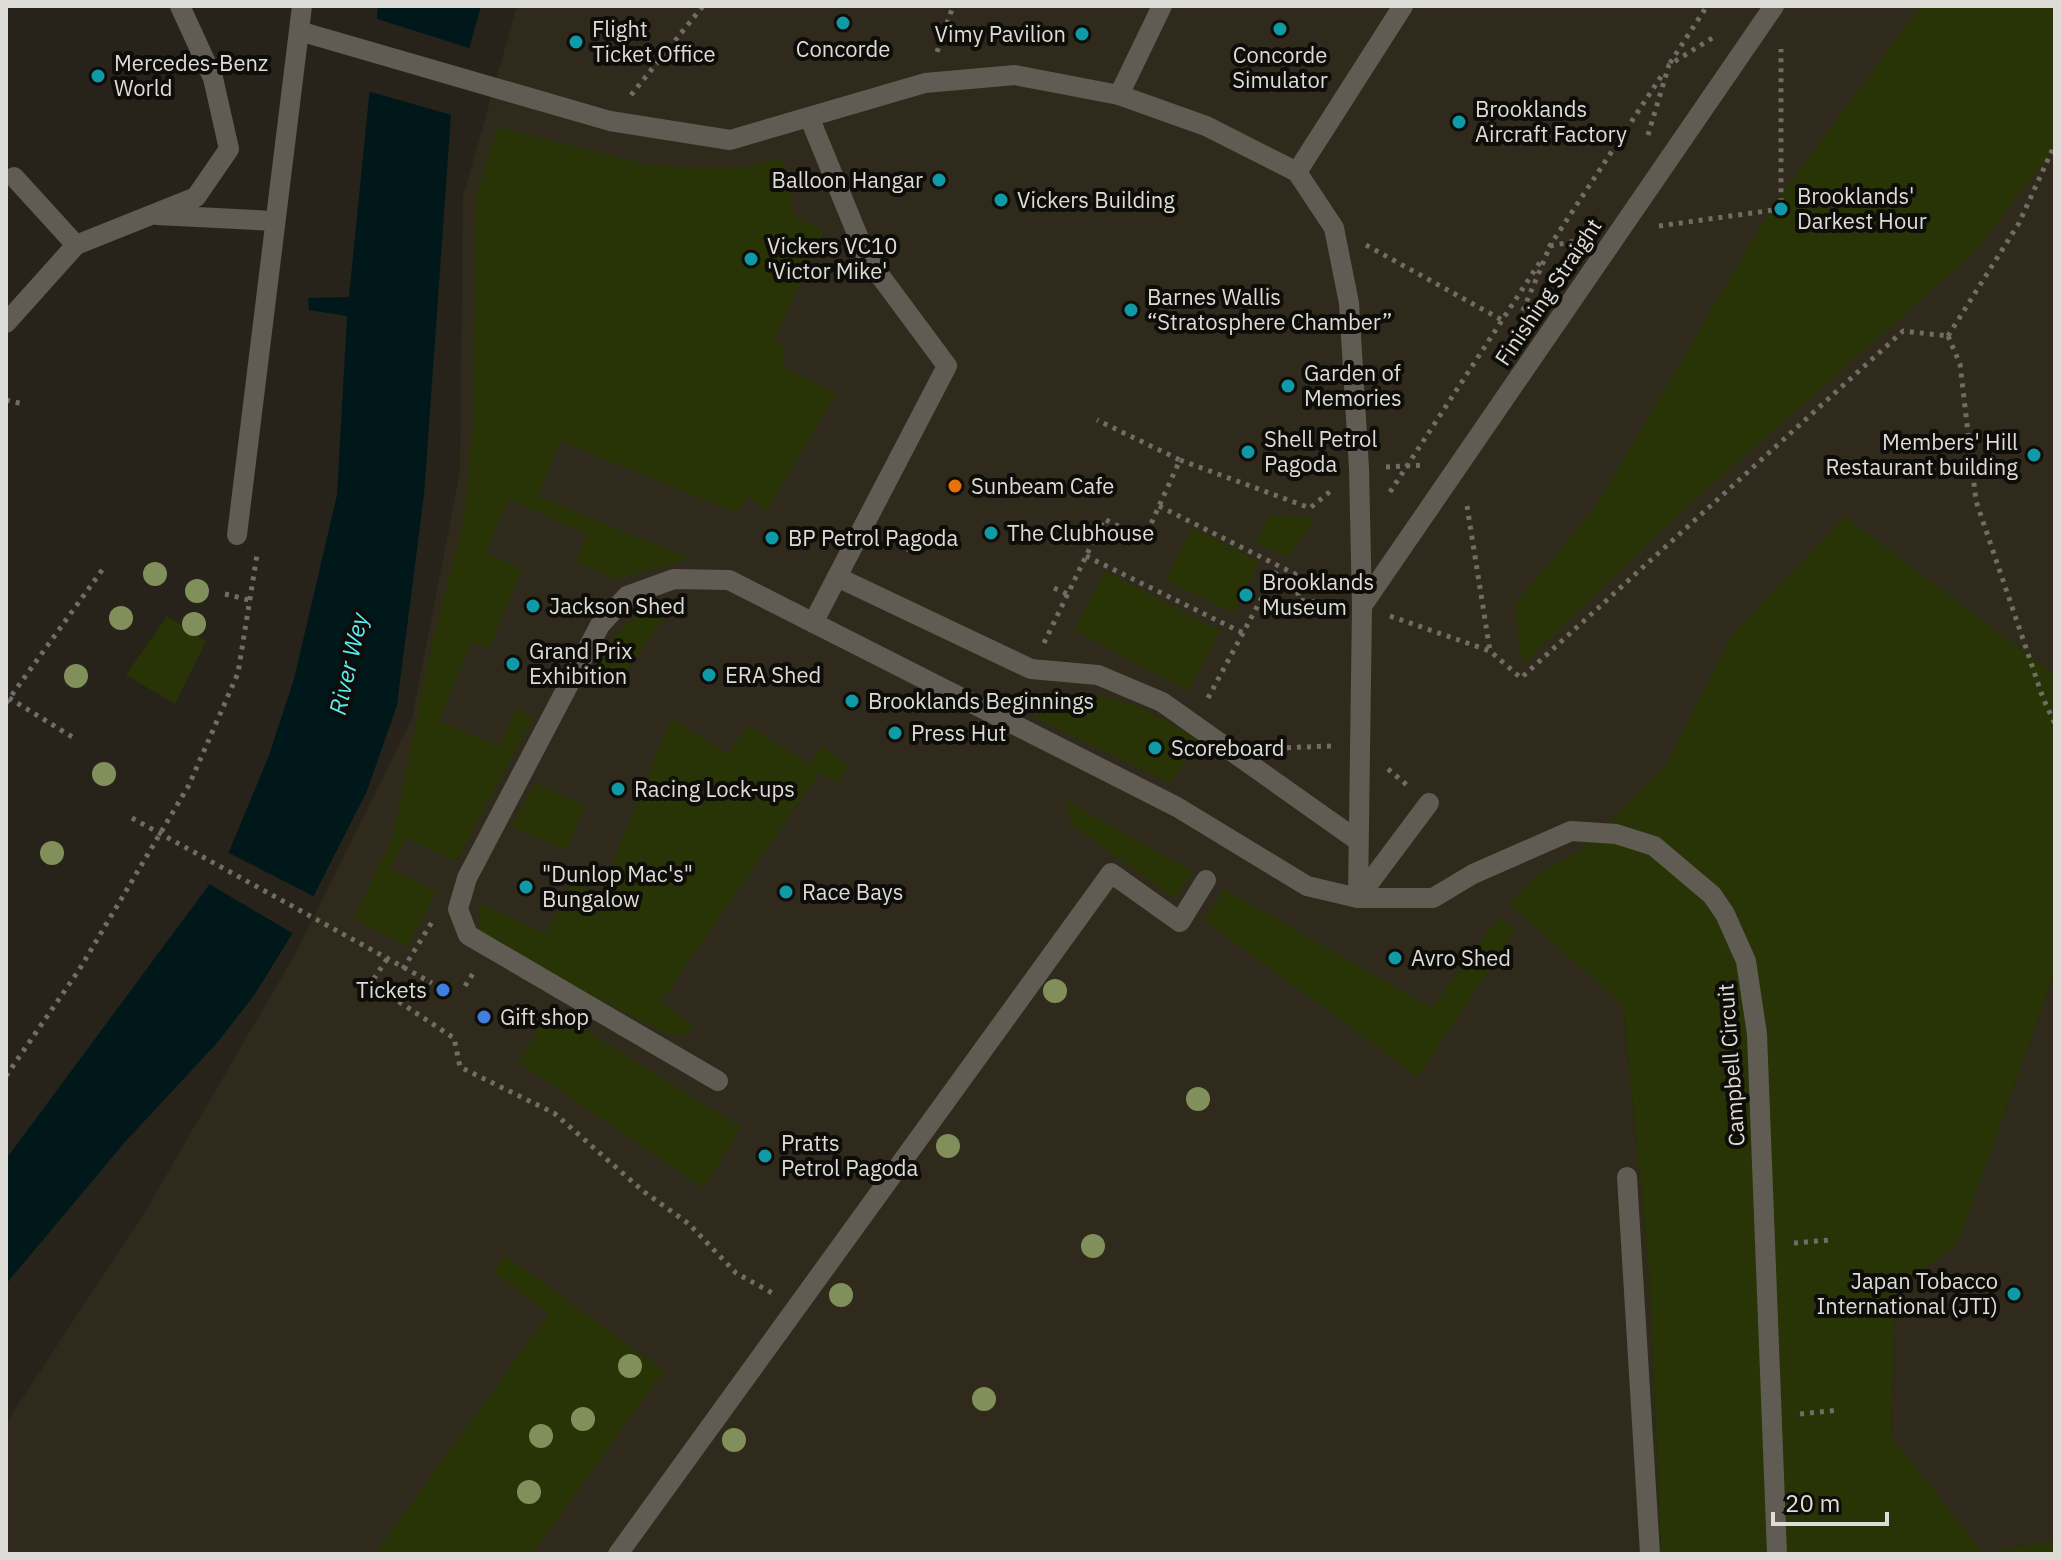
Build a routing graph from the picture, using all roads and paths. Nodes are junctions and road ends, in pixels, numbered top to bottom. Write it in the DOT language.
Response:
graph roads {
  1 [pos="180,6"];
  2 [pos="302,6"];
  3 [pos="703,6"];
  4 [pos="953,6"];
  5 [pos="1162,6"];
  6 [pos="1403,6"];
  7 [pos="1707,6"];
  8 [pos="1774,6"];
  9 [pos="299,31"];
  10 [pos="1781,37"];
  11 [pos="925,83"];
  12 [pos="1119,95"];
  13 [pos="810,119"];
  14 [pos="610,121"];
  15 [pos="2055,144"];
  16 [pos="1297,172"];
  17 [pos="14,181"];
  18 [pos="153,215"];
  19 [pos="274,221"];
  20 [pos="1334,228"];
  21 [pos="1619,232"];
  22 [pos="76,245"];
  23 [pos="1502,320"];
  24 [pos="6,323"];
  25 [pos="1948,336"];
  26 [pos="6,400"];
  27 [pos="23,404"];
  28 [pos="1097,420"];
  29 [pos="1180,460"];
  30 [pos="1461,463"];
  31 [pos="1359,468"];
  32 [pos="1159,506"];
  33 [pos="1082,530"];
  34 [pos="237,535"];
  35 [pos="1361,536"];
  36 [pos="1095,537"];
  37 [pos="259,542"];
  38 [pos="1086,556"];
  39 [pos="105,566"];
  40 [pos="1279,566"];
  41 [pos="837,577"];
  42 [pos="1054,588"];
  43 [pos="225,594"];
  44 [pos="1067,594"];
  45 [pos="249,600"];
  46 [pos="1362,606"];
  47 [pos="813,623"];
  48 [pos="1243,633"];
  49 [pos="1490,651"];
  50 [pos="1031,669"];
  51 [pos="8,700"];
  52 [pos="1194,724"];
  53 [pos="2055,724"];
  54 [pos="74,738"];
  55 [pos="1359,745"];
  56 [pos="1232,750"];
  57 [pos="1429,803"];
  58 [pos="132,818"];
  59 [pos="163,833"];
  60 [pos="1357,840"];
  61 [pos="1206,880"];
  62 [pos="461,898"];
  63 [pos="1358,898"];
  64 [pos="387,959"];
  65 [pos="403,969"];
  66 [pos="432,983"];
  67 [pos="6,1076"];
  68 [pos="718,1081"];
  69 [pos="1627,1177"];
  70 [pos="796,1306"];
  71 [pos="1839,1410"];
  72 [pos="1809,1413"];
  73 [pos="618,1554"];
  74 [pos="1650,1554"];
  75 [pos="1777,1554"];
  1 -- 18 [label="lane"];
  2 -- 9 [label="lane"];
  3 -- 14 [label="path"];
  4 -- 11 [label="path"];
  5 -- 12 [label="lane"];
  6 -- 16 [label="lane"];
  7 -- 23 [label="path"];
  8 -- 21 [label="lane, Finishing Straight"];
  9 -- 14 [label="lane"];
  9 -- 19 [label="lane"];
  10 -- 21 [label="path"];
  11 -- 12 [label="lane"];
  11 -- 13 [label="lane"];
  12 -- 16 [label="lane"];
  13 -- 14 [label="lane"];
  13 -- 41 [label="lane"];
  15 -- 25 [label="path"];
  16 -- 20 [label="lane"];
  17 -- 22 [label="lane"];
  18 -- 19 [label="lane"];
  18 -- 22 [label="lane"];
  19 -- 34 [label="lane"];
  20 -- 23 [label="path"];
  20 -- 31 [label="lane"];
  21 -- 30 [label="lane, Finishing Straight"];
  22 -- 24 [label="lane"];
  23 -- 35 [label="path"];
  25 -- 49 [label="path"];
  25 -- 53 [label="path"];
  26 -- 27 [label="path"];
  28 -- 29 [label="path"];
  29 -- 31 [label="path"];
  29 -- 32 [label="path"];
  30 -- 46 [label="lane, Finishing Straight"];
  30 -- 49 [label="path"];
  31 -- 35 [label="lane"];
  32 -- 36 [label="path"];
  32 -- 40 [label="path"];
  33 -- 36 [label="path"];
  35 -- 46 [label="lane"];
  36 -- 38 [label="path"];
  37 -- 45 [label="path"];
  38 -- 44 [label="path"];
  38 -- 48 [label="path"];
  39 -- 51 [label="path"];
  40 -- 46 [label="path"];
  40 -- 48 [label="path"];
  41 -- 47 [label="lane"];
  41 -- 50 [label="lane"];
  42 -- 44 [label="path"];
  43 -- 45 [label="path"];
  44 -- 50 [label="path"];
  45 -- 59 [label="path"];
  46 -- 49 [label="path"];
  46 -- 55 [label="lane"];
  47 -- 62 [label="lane"];
  47 -- 63 [label="lane"];
  48 -- 52 [label="path"];
  50 -- 52 [label="lane"];
  51 -- 54 [label="path"];
  52 -- 56 [label="lane"];
  55 -- 56 [label="path"];
  55 -- 57 [label="path"];
  55 -- 60 [label="lane"];
  56 -- 60 [label="lane"];
  57 -- 63 [label="lane"];
  58 -- 59 [label="path"];
  59 -- 64 [label="path"];
  59 -- 67 [label="path"];
  60 -- 63 [label="lane"];
  61 -- 70 [label="lane"];
  62 -- 65 [label="path"];
  62 -- 68 [label="lane"];
  63 -- 75 [label="lane, Campbell Circuit"];
  64 -- 65 [label="path"];
  64 -- 70 [label="path"];
  65 -- 66 [label="path"];
  69 -- 74 [label="lane"];
  70 -- 73 [label="lane"];
  71 -- 72 [label="path"];
}
